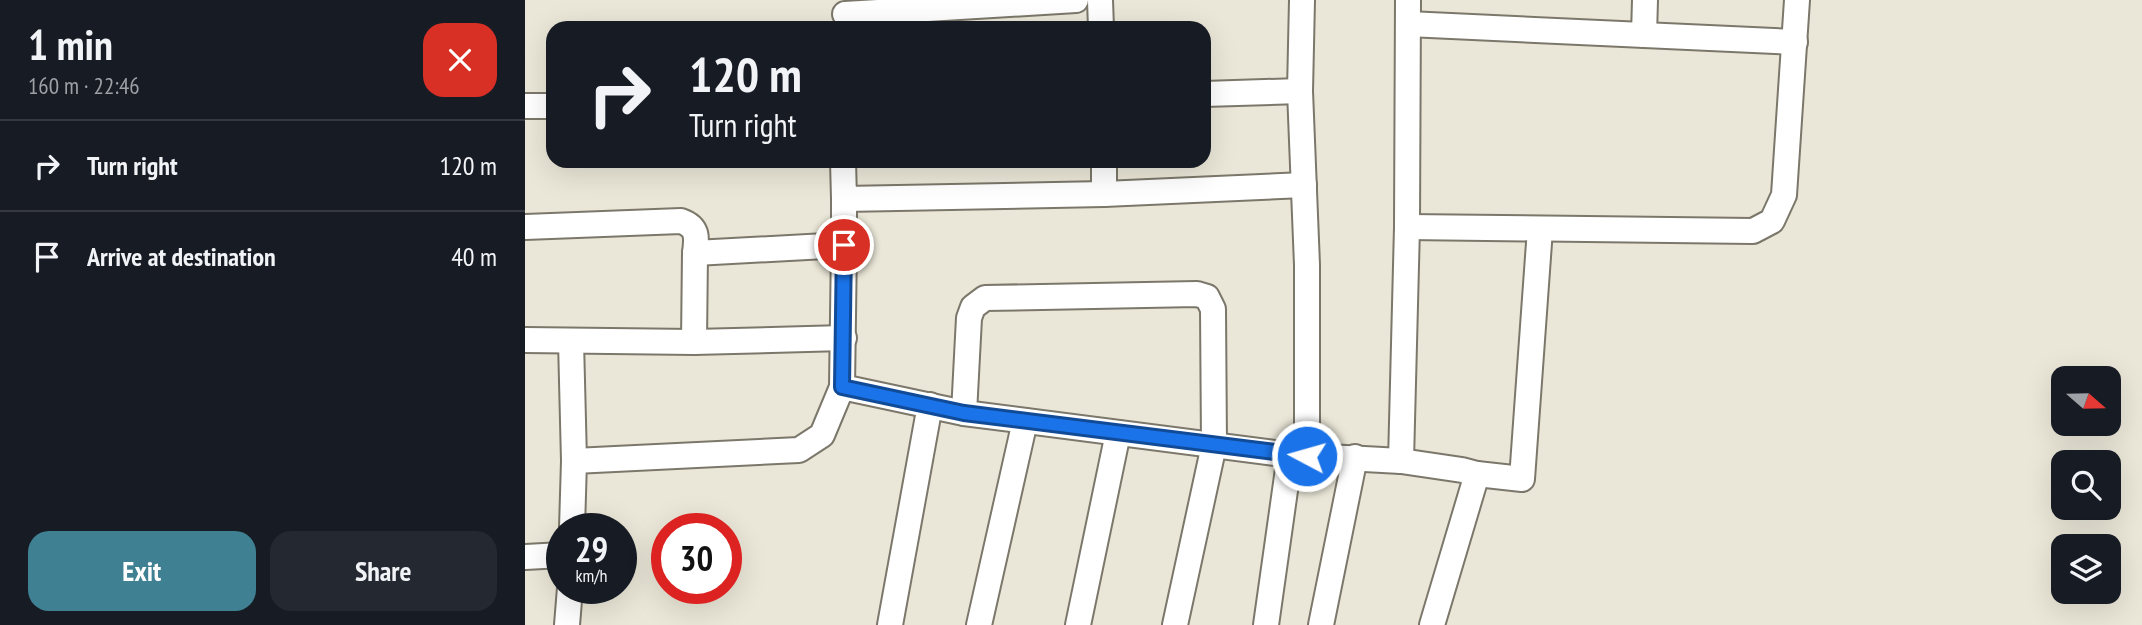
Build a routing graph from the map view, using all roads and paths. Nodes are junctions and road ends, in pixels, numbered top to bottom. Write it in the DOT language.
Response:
graph roads {
  1 [pos="1076,0"];
  2 [pos="1100,0"];
  3 [pos="1302,0"];
  4 [pos="1645,0"];
  5 [pos="1797,0"];
  6 [pos="1024,2"];
  7 [pos="1408,12"];
  8 [pos="845,14"];
  9 [pos="1101,21"];
  10 [pos="1644,35"];
  11 [pos="1795,42"];
  12 [pos="1300,92"];
  13 [pos="1211,94"];
  14 [pos="525,106"];
  15 [pos="546,106"];
  16 [pos="843,168"];
  17 [pos="1104,168"];
  18 [pos="1304,185"];
  19 [pos="1104,194"];
  20 [pos="844,199"];
  21 [pos="525,227"];
  22 [pos="1407,227"];
  23 [pos="1540,229"];
  24 [pos="844,245"];
  25 [pos="695,253"];
  26 [pos="844,338"];
  27 [pos="525,340"];
  28 [pos="571,341"];
  29 [pos="694,342"];
  30 [pos="842,387"];
  31 [pos="930,405"];
  32 [pos="964,413"];
  33 [pos="1025,421"];
  34 [pos="1118,433"];
  35 [pos="1214,445"];
  36 [pos="1299,455"];
  37 [pos="1355,457"];
  38 [pos="574,461"];
  39 [pos="1401,461"];
  40 [pos="1478,474"];
  41 [pos="572,513"];
  42 [pos="546,556"];
  43 [pos="525,557"];
  44 [pos="569,604"];
  45 [pos="567,625"];
  46 [pos="890,625"];
  47 [pos="979,625"];
  48 [pos="1078,625"];
  49 [pos="1175,625"];
  50 [pos="1266,625"];
  51 [pos="1321,625"];
  52 [pos="1432,625"];
  1 -- 6 [label="street"];
  2 -- 9 [label="street"];
  3 -- 12 [label="street"];
  4 -- 10 [label="street"];
  5 -- 11 [label="street"];
  6 -- 8 [label="street"];
  7 -- 10 [label="street"];
  7 -- 22 [label="street"];
  10 -- 11 [label="street"];
  11 -- 23 [label="street"];
  12 -- 13 [label="street"];
  12 -- 18 [label="street"];
  14 -- 15 [label="street"];
  16 -- 20 [label="street"];
  17 -- 19 [label="street"];
  18 -- 19 [label="street"];
  18 -- 36 [label="street"];
  19 -- 20 [label="street"];
  20 -- 24 [label="street"];
  21 -- 25 [label="street"];
  22 -- 23 [label="street"];
  22 -- 39 [label="street"];
  23 -- 40 [label="street"];
  24 -- 25 [label="street"];
  24 -- 26 [label="street"];
  25 -- 29 [label="street"];
  26 -- 29 [label="street"];
  26 -- 30 [label="street"];
  27 -- 28 [label="street"];
  28 -- 29 [label="street"];
  28 -- 38 [label="street"];
  30 -- 31 [label="street"];
  30 -- 38 [label="street"];
  31 -- 32 [label="street"];
  31 -- 46 [label="street"];
  32 -- 33 [label="street"];
  32 -- 35 [label="street"];
  33 -- 34 [label="street"];
  33 -- 47 [label="street"];
  34 -- 35 [label="street"];
  34 -- 48 [label="street"];
  35 -- 36 [label="street"];
  35 -- 49 [label="street"];
  36 -- 37 [label="street"];
  36 -- 50 [label="street"];
  37 -- 39 [label="street"];
  37 -- 51 [label="street"];
  38 -- 41 [label="street"];
  39 -- 40 [label="street"];
  40 -- 52 [label="street"];
  42 -- 43 [label="street"];
  44 -- 45 [label="street"];
}
